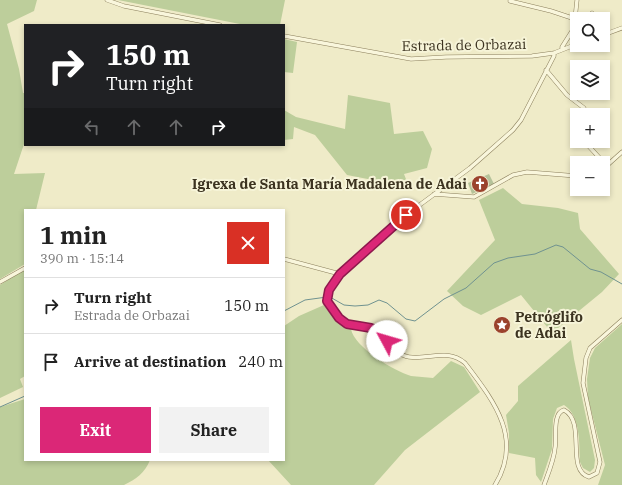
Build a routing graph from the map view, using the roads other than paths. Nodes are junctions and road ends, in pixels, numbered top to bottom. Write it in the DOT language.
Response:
graph roads {
  1 [pos="107,0"];
  2 [pos="577,0"];
  3 [pos="510,1"];
  4 [pos="576,12"];
  5 [pos="570,17"];
  6 [pos="215,24"];
  7 [pos="622,28"];
  8 [pos="610,32"];
  9 [pos="570,34"];
  10 [pos="285,36"];
  11 [pos="570,46"];
  12 [pos="562,49"];
  13 [pos="552,53"];
  14 [pos="546,70"];
  15 [pos="584,108"];
  16 [pos="590,148"];
  17 [pos="622,152"];
  18 [pos="598,156"];
  19 [pos="610,163"];
  20 [pos="570,175"];
  21 [pos="438,191"];
  22 [pos="434,194"];
  23 [pos="441,196"];
  24 [pos="285,259"];
  25 [pos="24,269"];
  26 [pos="340,274"];
  27 [pos="0,282"];
  28 [pos="622,320"];
  29 [pos="495,485"];
  30 [pos="544,485"];
  1 -- 6 [label="street"];
  2 -- 4 [label="street"];
  3 -- 5 [label="street"];
  7 -- 8 [label="street"];
  9 -- 12 [label="street"];
  10 -- 13 [label="street, Estrada de Orbazai"];
  11 -- 12 [label="street, Estrada de Orbazai"];
  12 -- 13 [label="street, Estrada de Orbazai"];
  13 -- 14 [label="street"];
  14 -- 15 [label="street"];
  14 -- 21 [label="street"];
  16 -- 18 [label="street"];
  17 -- 19 [label="street"];
  20 -- 23 [label="street"];
  21 -- 22 [label="street"];
  21 -- 23 [label="street"];
  22 -- 23 [label="street"];
  22 -- 26 [label="street"];
  24 -- 26 [label="street"];
  25 -- 27 [label="street"];
  26 -- 29 [label="street"];
  28 -- 30 [label="street"];
}
